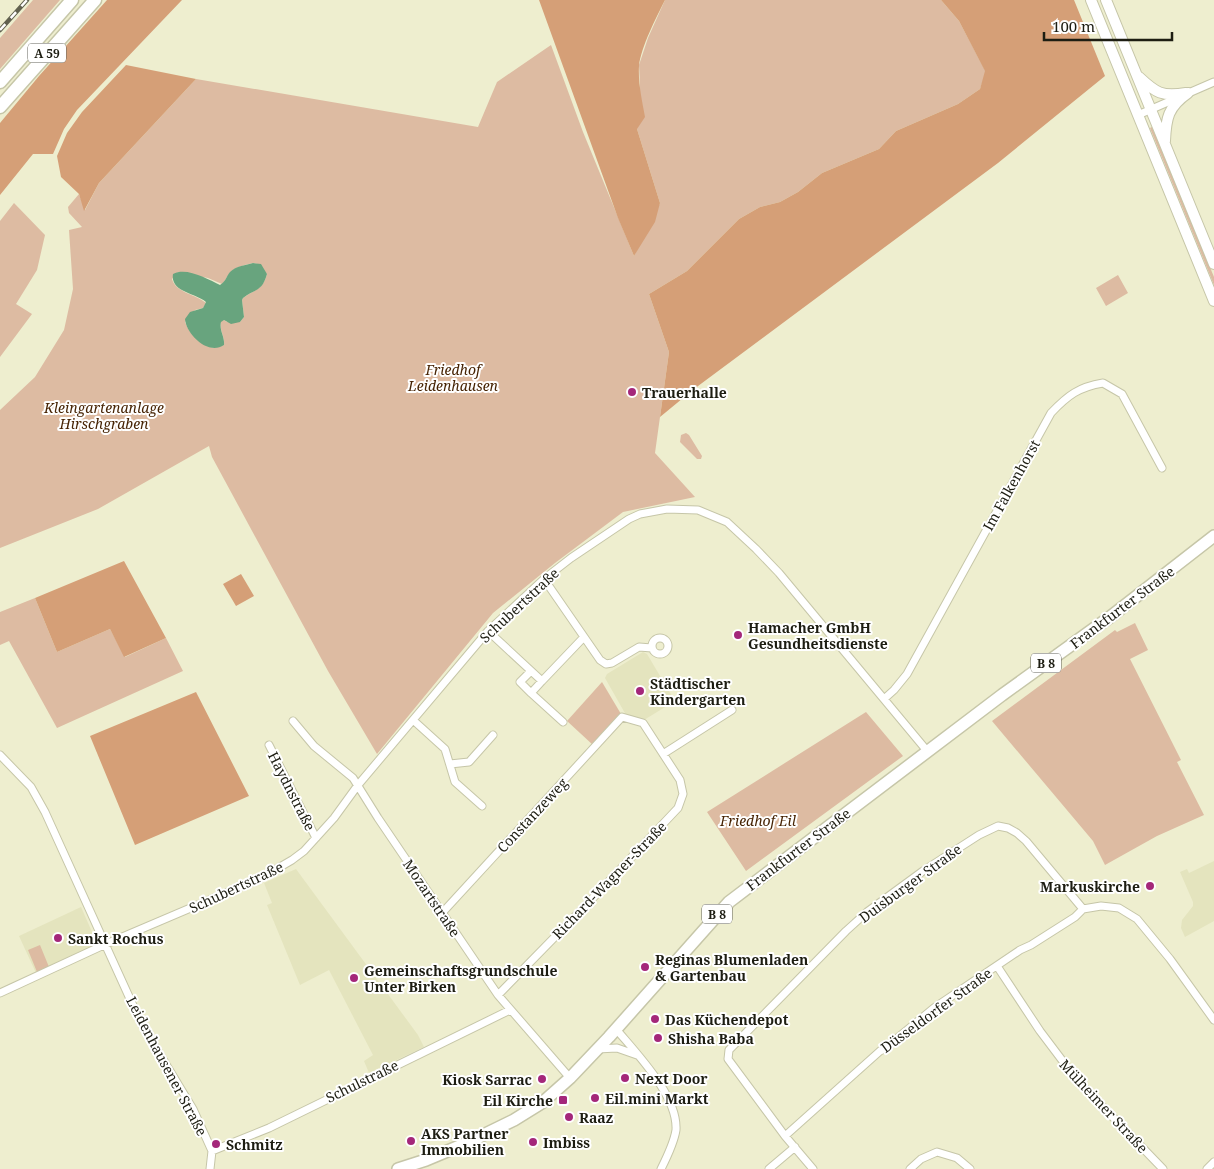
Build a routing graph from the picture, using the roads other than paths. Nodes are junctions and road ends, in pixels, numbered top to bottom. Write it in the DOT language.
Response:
graph roads {
  1 [pos="72,0"];
  2 [pos="95,0"];
  3 [pos="1091,0"];
  4 [pos="1106,0"];
  5 [pos="1137,74"];
  6 [pos="0,82"];
  7 [pos="1214,82"];
  8 [pos="1188,93"];
  9 [pos="0,108"];
  10 [pos="1151,110"];
  11 [pos="1138,115"];
  12 [pos="1165,145"];
  13 [pos="1214,264"];
  14 [pos="1214,301"];
  15 [pos="1162,468"];
  16 [pos="1214,536"];
  17 [pos="544,579"];
  18 [pos="488,631"];
  19 [pos="584,637"];
  20 [pos="652,648"];
  21 [pos="531,671"];
  22 [pos="542,681"];
  23 [pos="531,692"];
  24 [pos="884,699"];
  25 [pos="732,710"];
  26 [pos="622,718"];
  27 [pos="413,720"];
  28 [pos="292,722"];
  29 [pos="563,722"];
  30 [pos="493,735"];
  31 [pos="269,745"];
  32 [pos="928,752"];
  33 [pos="663,754"];
  34 [pos="0,755"];
  35 [pos="450,764"];
  36 [pos="358,786"];
  37 [pos="482,806"];
  38 [pos="316,838"];
  39 [pos="1083,909"];
  40 [pos="442,913"];
  41 [pos="106,944"];
  42 [pos="996,966"];
  43 [pos="0,994"];
  44 [pos="498,995"];
  45 [pos="510,1010"];
  46 [pos="1214,1020"];
  47 [pos="616,1029"];
  48 [pos="597,1050"];
  49 [pos="638,1055"];
  50 [pos="570,1078"];
  51 [pos="785,1136"];
  52 [pos="795,1147"];
  53 [pos="212,1152"];
  54 [pos="1214,1162"];
  55 [pos="210,1169"];
  56 [pos="400,1169"];
  57 [pos="660,1169"];
  58 [pos="769,1169"];
  59 [pos="813,1169"];
  60 [pos="910,1169"];
  61 [pos="970,1169"];
  62 [pos="1164,1169"];
  63 [pos="1206,1169"];
  1 -- 6 [label="highway, A 59"];
  2 -- 9 [label="highway, A 59"];
  3 -- 11 [label="main road"];
  4 -- 5 [label="main road"];
  5 -- 8 [label="main road"];
  5 -- 10 [label="main road"];
  7 -- 8 [label="street"];
  8 -- 10 [label="street"];
  8 -- 12 [label="main road"];
  10 -- 11 [label="street"];
  10 -- 12 [label="main road"];
  11 -- 14 [label="main road"];
  12 -- 13 [label="main road"];
  15 -- 24 [label="street, Im Falkenhorst"];
  16 -- 32 [label="main road, Frankfurter Straße / B 8"];
  17 -- 18 [label="street, Schubertstraße"];
  17 -- 19 [label="street"];
  17 -- 24 [label="street, Schubertstraße"];
  18 -- 21 [label="street"];
  18 -- 27 [label="street, Schubertstraße"];
  19 -- 20 [label="street"];
  19 -- 22 [label="street"];
  21 -- 22 [label="street"];
  21 -- 23 [label="street"];
  22 -- 23 [label="street"];
  23 -- 29 [label="street"];
  24 -- 32 [label="street, Schubertstraße"];
  25 -- 33 [label="street"];
  26 -- 33 [label="street, Richard-Wagner-Straße"];
  26 -- 40 [label="street, Constanzeweg"];
  27 -- 35 [label="street"];
  27 -- 36 [label="street, Schubertstraße"];
  28 -- 36 [label="street, Mozartstraße"];
  30 -- 35 [label="street"];
  31 -- 38 [label="street, Haydnstraße"];
  32 -- 47 [label="main road, Frankfurter Straße / B 8"];
  33 -- 44 [label="street, Richard-Wagner-Straße"];
  34 -- 41 [label="street, Leidenhausener Straße"];
  35 -- 37 [label="street"];
  36 -- 38 [label="street, Schubertstraße"];
  36 -- 40 [label="street, Mozartstraße"];
  38 -- 41 [label="street, Schubertstraße"];
  39 -- 42 [label="street, Düsseldorfer Straße"];
  39 -- 46 [label="street"];
  39 -- 51 [label="street, Duisburger Straße"];
  40 -- 44 [label="street, Mozartstraße"];
  41 -- 43 [label="street, Schubertstraße"];
  41 -- 53 [label="street, Leidenhausener Straße"];
  42 -- 51 [label="street, Düsseldorfer Straße"];
  42 -- 62 [label="street, Mülheimer Straße"];
  44 -- 45 [label="street, Mozartstraße"];
  45 -- 50 [label="street, Mozartstraße"];
  45 -- 53 [label="street, Schulstraße"];
  47 -- 48 [label="main road, Frankfurter Straße / B 8"];
  47 -- 49 [label="street"];
  48 -- 49 [label="street"];
  48 -- 50 [label="main road, Frankfurter Straße / B 8"];
  49 -- 57 [label="street"];
  50 -- 56 [label="main road, Frankfurter Straße / B 8"];
  51 -- 52 [label="street"];
  52 -- 58 [label="street"];
  52 -- 59 [label="street"];
  53 -- 55 [label="street, Leidenhausener Straße"];
  54 -- 63 [label="street"];
  60 -- 61 [label="street"];
}
